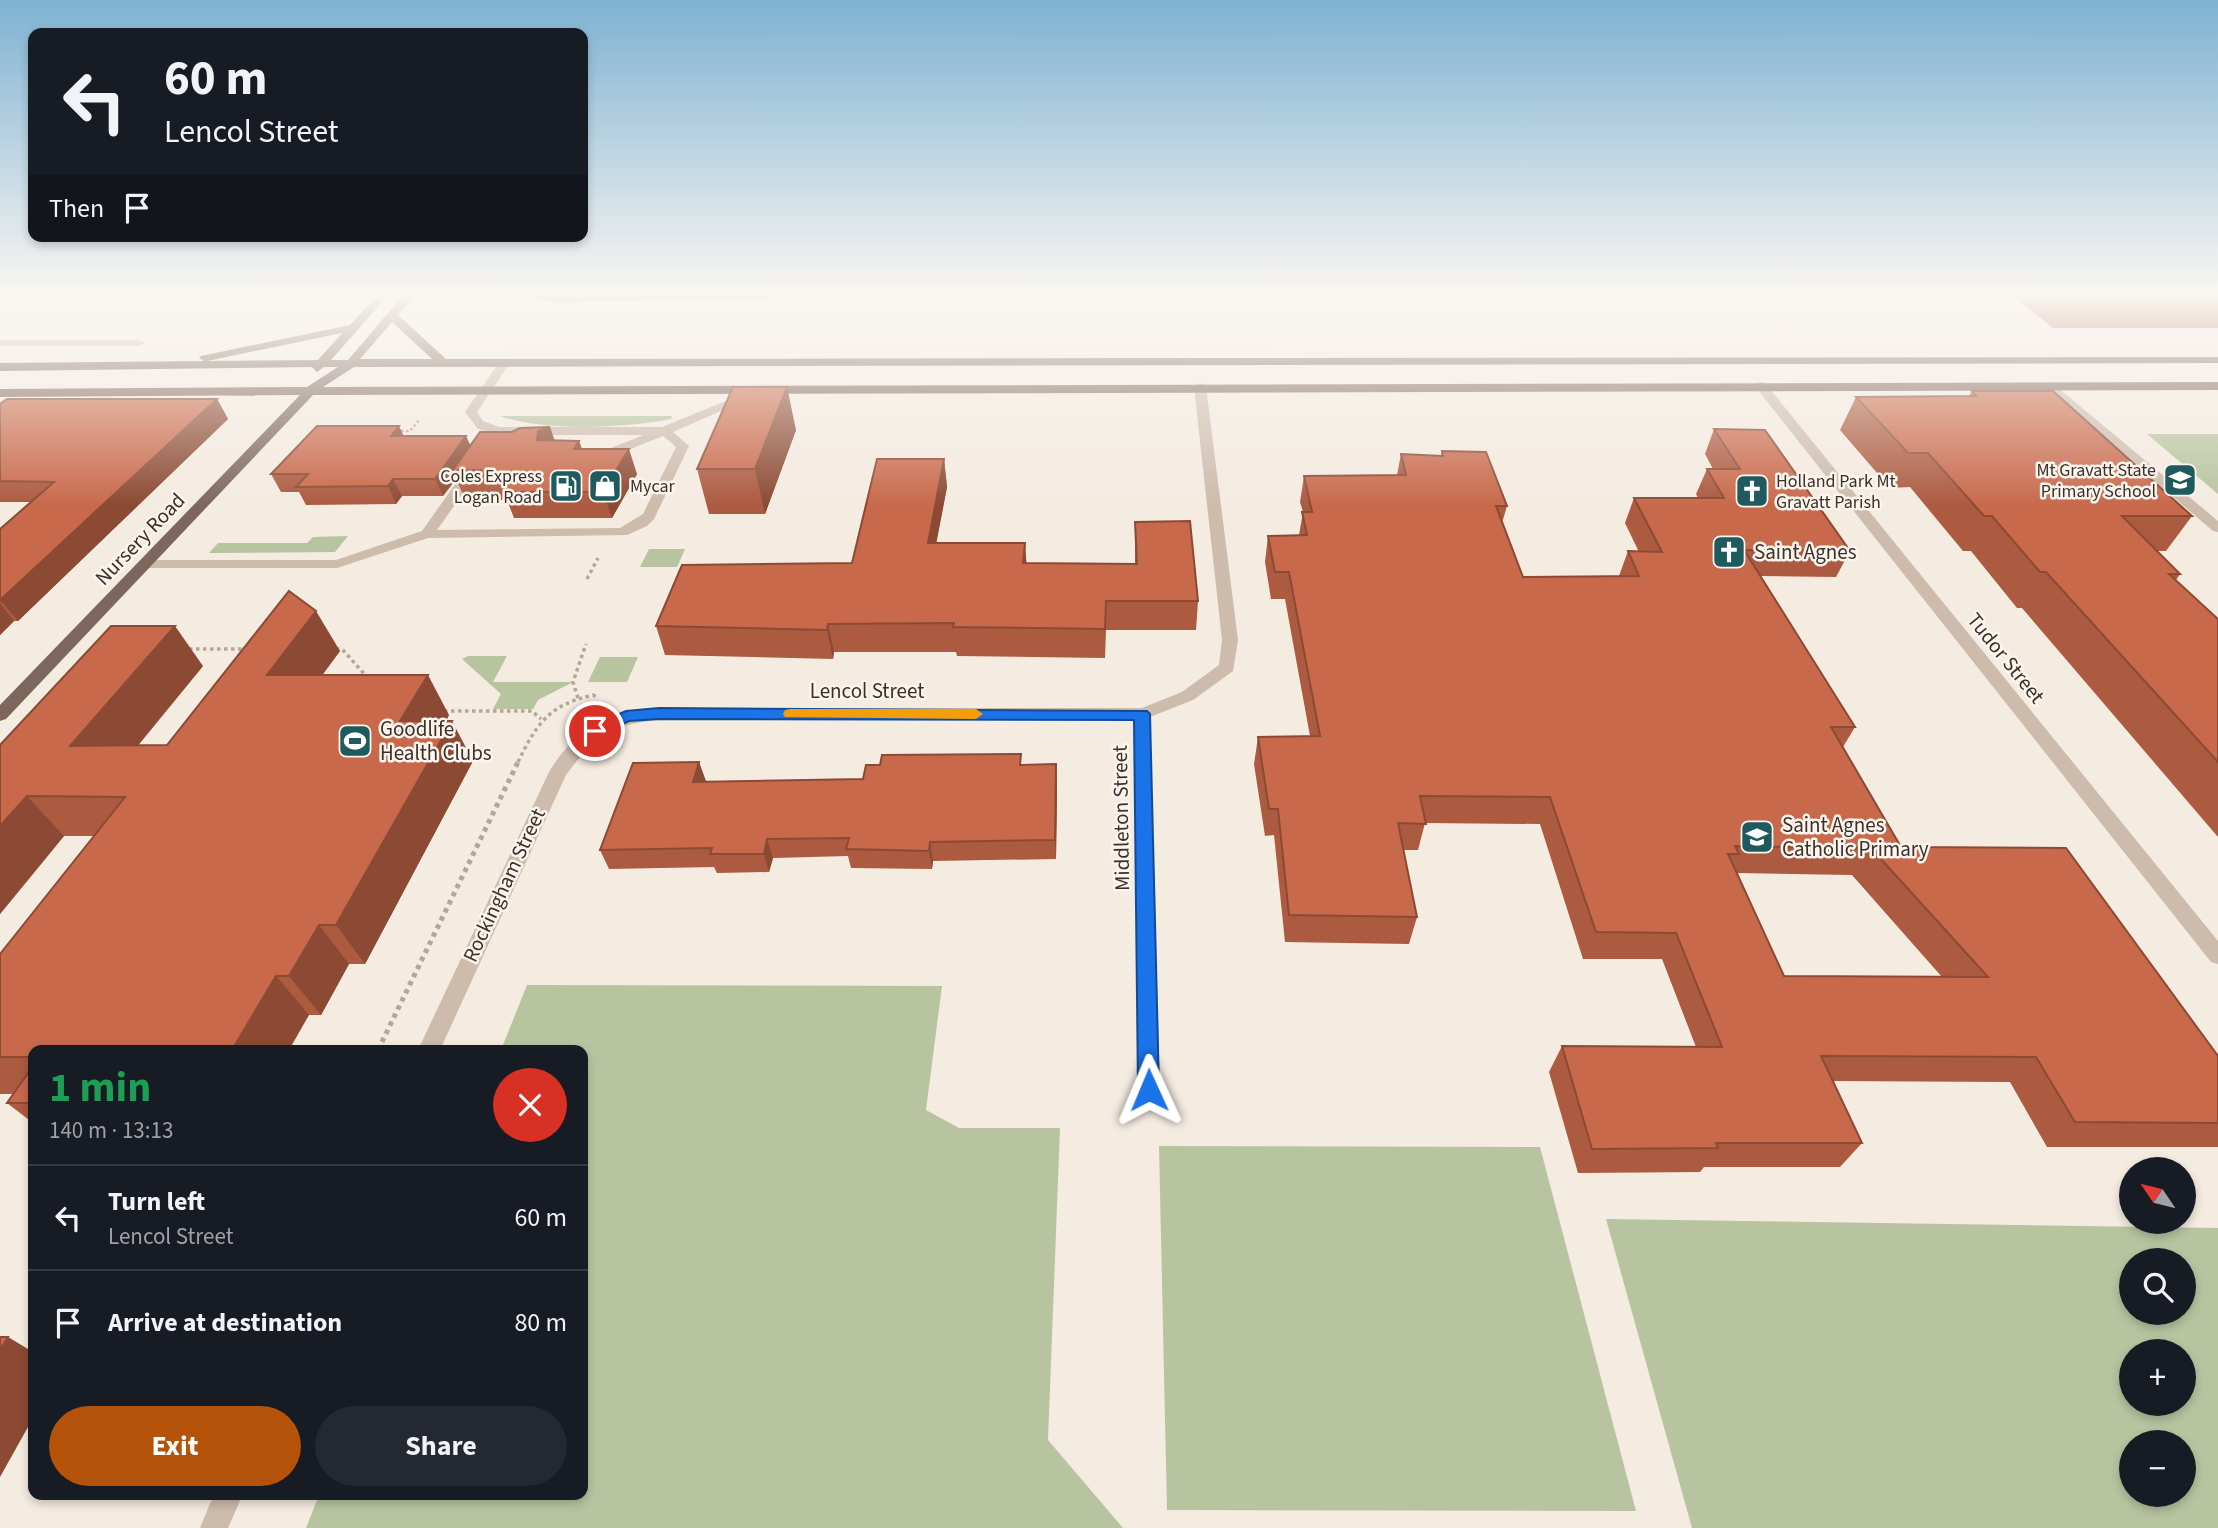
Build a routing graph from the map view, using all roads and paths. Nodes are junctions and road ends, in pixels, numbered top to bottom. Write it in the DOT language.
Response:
graph roads {
  1 [pos="190,363"];
  2 [pos="341,363"];
  3 [pos="351,363"];
  4 [pos="504,363"];
  5 [pos="319,364"];
  6 [pos="184,365"];
  7 [pos="0,367"];
  8 [pos="1761,386"];
  9 [pos="2051,386"];
  10 [pos="2218,386"];
  11 [pos="1200,387"];
  12 [pos="770,388"];
  13 [pos="486,390"];
  14 [pos="310,391"];
  15 [pos="0,393"];
  16 [pos="389,431"];
  17 [pos="411,431"];
  18 [pos="664,431"];
  19 [pos="496,436"];
  20 [pos="528,441"];
  21 [pos="566,441"];
  22 [pos="640,441"];
  23 [pos="582,456"];
  24 [pos="485,461"];
  25 [pos="2218,528"];
  26 [pos="427,534"];
  27 [pos="603,550"];
  28 [pos="145,564"];
  29 [pos="587,579"];
  30 [pos="586,644"];
  31 [pos="180,649"];
  32 [pos="248,649"];
  33 [pos="329,649"];
  34 [pos="369,680"];
  35 [pos="578,698"];
  36 [pos="438,711"];
  37 [pos="1142,714"];
  38 [pos="0,715"];
  39 [pos="541,719"];
  40 [pos="595,731"];
  41 [pos="2218,956"];
  42 [pos="431,1045"];
  43 [pos="1149,1090"];
  44 [pos="226,1500"];
  45 [pos="214,1528"];
  1 -- 6 [label="main road"];
  2 -- 5 [label="main road"];
  3 -- 14 [label="main road, Nursery Road"];
  4 -- 13 [label="street"];
  5 -- 6 [label="main road"];
  5 -- 14 [label="main road, Nursery Road"];
  6 -- 7 [label="main road"];
  8 -- 9 [label="main road"];
  8 -- 11 [label="main road"];
  8 -- 41 [label="street, Tudor Street"];
  9 -- 10 [label="main road"];
  9 -- 25 [label="street"];
  11 -- 12 [label="main road"];
  11 -- 37 [label="street"];
  12 -- 13 [label="main road"];
  12 -- 18 [label="street"];
  13 -- 14 [label="main road"];
  13 -- 19 [label="street"];
  14 -- 15 [label="main road"];
  14 -- 28 [label="main road, Nursery Road"];
  16 -- 17 [label="path"];
  18 -- 19 [label="street"];
  18 -- 22 [label="street"];
  18 -- 26 [label="street"];
  19 -- 20 [label="street"];
  21 -- 22 [label="street"];
  22 -- 23 [label="street"];
  24 -- 26 [label="street"];
  26 -- 28 [label="street"];
  27 -- 29 [label="path"];
  28 -- 38 [label="main road, Nursery Road"];
  30 -- 35 [label="path"];
  31 -- 32 [label="path"];
  33 -- 34 [label="path"];
  36 -- 39 [label="path"];
  37 -- 40 [label="street, Lencol Street"];
  37 -- 43 [label="street, Middleton Street"];
  40 -- 42 [label="street, Rockingham Street"];
  44 -- 45 [label="street"];
}
